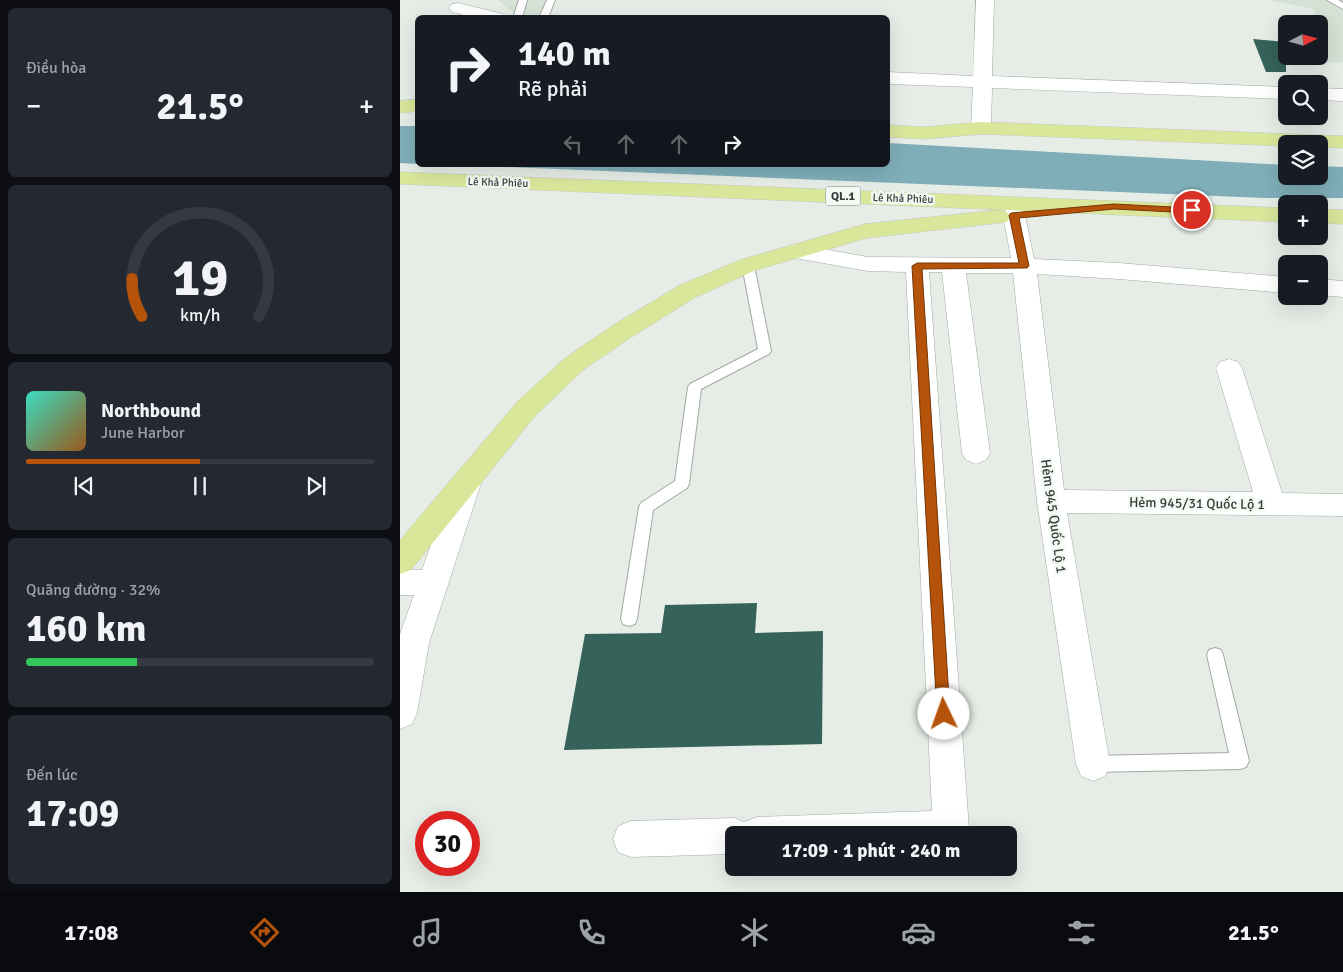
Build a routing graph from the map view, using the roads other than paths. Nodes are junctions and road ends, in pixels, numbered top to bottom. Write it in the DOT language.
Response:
graph roads {
  1 [pos="523,0"];
  2 [pos="550,0"];
  3 [pos="982,0"];
  4 [pos="1331,0"];
  5 [pos="1343,6"];
  6 [pos="458,9"];
  7 [pos="483,15"];
  8 [pos="518,15"];
  9 [pos="544,15"];
  10 [pos="890,78"];
  11 [pos="983,81"];
  12 [pos="1278,93"];
  13 [pos="1328,94"];
  14 [pos="1343,95"];
  15 [pos="415,105"];
  16 [pos="400,107"];
  17 [pos="400,113"];
  18 [pos="415,114"];
  19 [pos="890,116"];
  20 [pos="981,128"];
  21 [pos="890,131"];
  22 [pos="1343,142"];
  23 [pos="400,178"];
  24 [pos="1114,207"];
  25 [pos="1014,215"];
  26 [pos="1278,215"];
  27 [pos="1328,216"];
  28 [pos="1343,217"];
  29 [pos="795,252"];
  30 [pos="953,264"];
  31 [pos="748,265"];
  32 [pos="917,266"];
  33 [pos="1024,266"];
  34 [pos="1278,284"];
  35 [pos="1328,288"];
  36 [pos="1343,289"];
  37 [pos="1228,368"];
  38 [pos="976,453"];
  39 [pos="468,480"];
  40 [pos="1051,502"];
  41 [pos="1271,504"];
  42 [pos="1343,505"];
  43 [pos="400,561"];
  44 [pos="400,582"];
  45 [pos="431,590"];
  46 [pos="629,619"];
  47 [pos="1215,655"];
  48 [pos="400,713"];
  49 [pos="1093,764"];
  50 [pos="951,826"];
  51 [pos="725,836"];
  52 [pos="631,839"];
  1 -- 8 [label="lane"];
  2 -- 9 [label="lane"];
  3 -- 11 [label="street"];
  4 -- 5 [label="lane"];
  6 -- 7 [label="street"];
  10 -- 11 [label="street"];
  11 -- 12 [label="street"];
  11 -- 20 [label="street"];
  13 -- 14 [label="street"];
  15 -- 16 [label="highway"];
  17 -- 18 [label="highway"];
  19 -- 20 [label="highway"];
  20 -- 21 [label="highway"];
  20 -- 22 [label="highway"];
  23 -- 24 [label="highway, Lê Khả Phiêu / QL.1"];
  24 -- 25 [label="highway"];
  24 -- 26 [label="highway, Lê Khả Phiêu / QL.1"];
  25 -- 29 [label="highway"];
  25 -- 33 [label="street, Hẻm 945 Quốc Lộ 1"];
  27 -- 28 [label="highway"];
  29 -- 31 [label="highway"];
  29 -- 32 [label="street"];
  30 -- 32 [label="street"];
  30 -- 33 [label="street"];
  30 -- 38 [label="street"];
  31 -- 39 [label="highway"];
  31 -- 46 [label="lane"];
  32 -- 50 [label="street"];
  33 -- 34 [label="street"];
  33 -- 40 [label="street, Hẻm 945 Quốc Lộ 1"];
  35 -- 36 [label="street"];
  37 -- 41 [label="street"];
  39 -- 43 [label="highway"];
  39 -- 45 [label="street"];
  40 -- 41 [label="street, Hẻm 945/31 Quốc Lộ 1"];
  40 -- 49 [label="street, Hẻm 945 Quốc Lộ 1"];
  41 -- 42 [label="street, Hẻm 945/31 Quốc Lộ 1"];
  44 -- 45 [label="street"];
  45 -- 48 [label="street"];
  47 -- 49 [label="lane"];
  51 -- 52 [label="street"];
}
